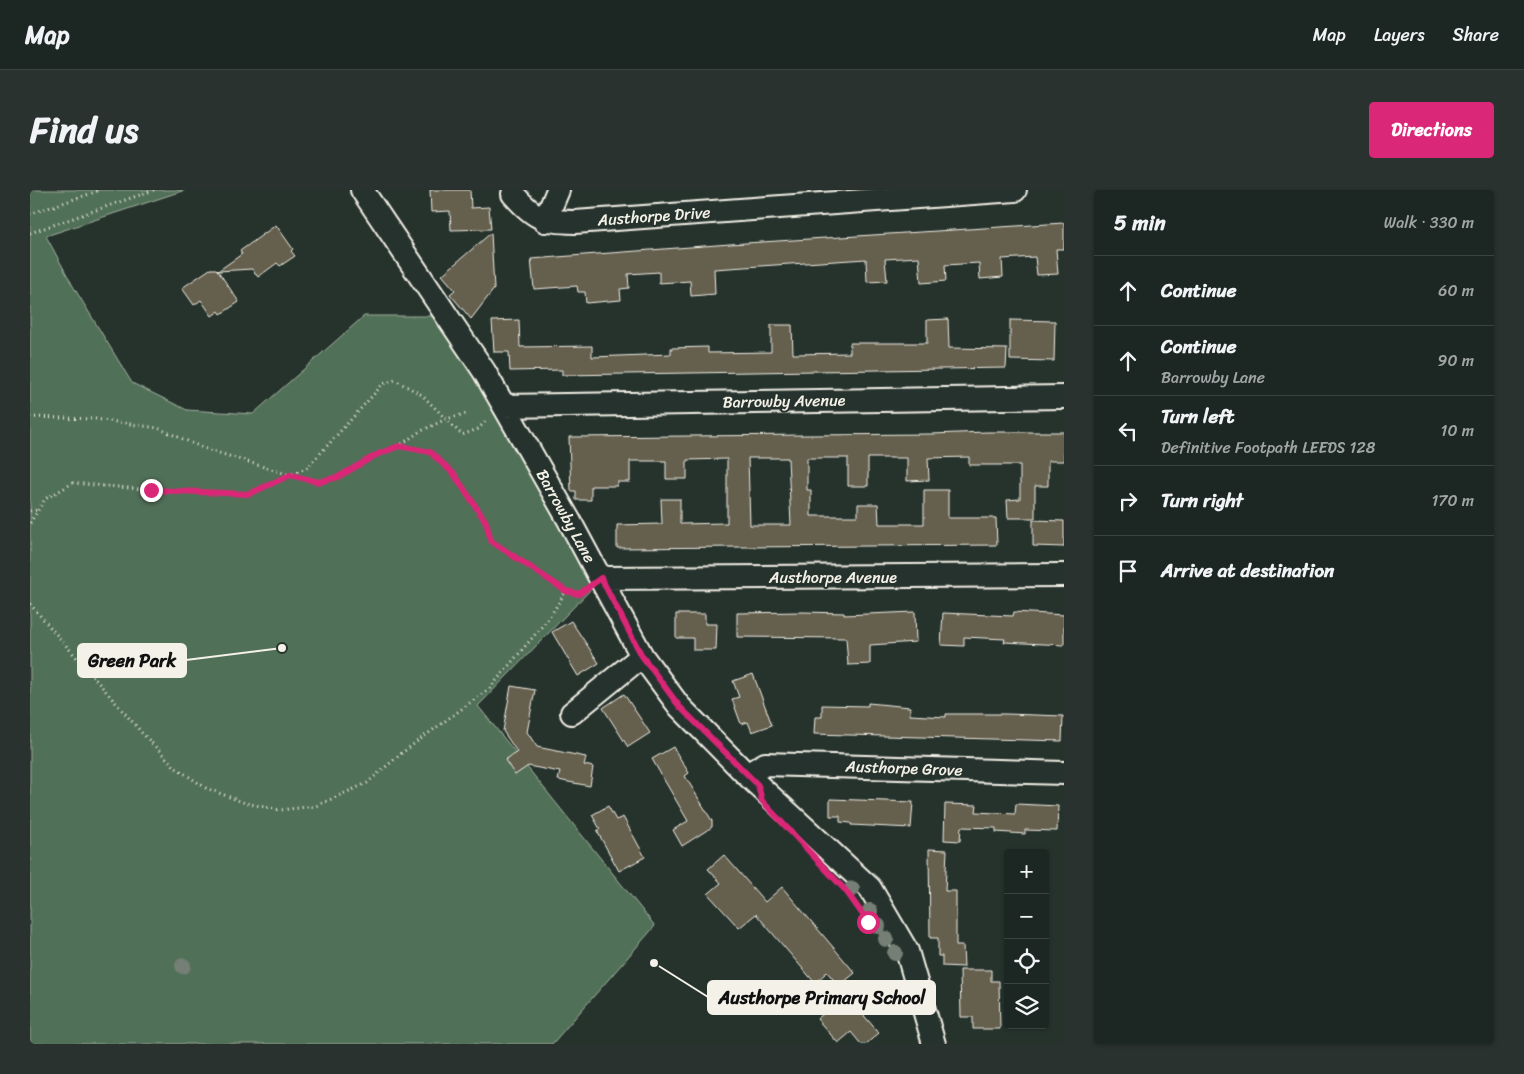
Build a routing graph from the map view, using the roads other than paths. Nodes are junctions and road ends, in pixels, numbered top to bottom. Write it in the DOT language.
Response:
graph roads {
  1 [pos="362,190"];
  2 [pos="558,190"];
  3 [pos="1016,190"];
  4 [pos="513,194"];
  5 [pos="880,194"];
  6 [pos="545,221"];
  7 [pos="1064,397"];
  8 [pos="504,406"];
  9 [pos="1064,575"];
  10 [pos="601,578"];
  11 [pos="642,656"];
  12 [pos="572,713"];
  13 [pos="1064,773"];
  14 [pos="747,775"];
  15 [pos="934,1044"];
  1 -- 8 [label="street, Barrowby Lane"];
  2 -- 6 [label="street"];
  3 -- 5 [label="street, Austhorpe Drive"];
  4 -- 6 [label="street"];
  5 -- 6 [label="street, Austhorpe Drive"];
  7 -- 8 [label="street, Barrowby Avenue"];
  8 -- 10 [label="street, Barrowby Lane"];
  9 -- 10 [label="street, Austhorpe Avenue"];
  10 -- 11 [label="street, Barrowby Lane"];
  11 -- 12 [label="street"];
  11 -- 14 [label="street, Barrowby Lane"];
  13 -- 14 [label="street, Austhorpe Grove"];
  14 -- 15 [label="street, Barrowby Lane"];
}
